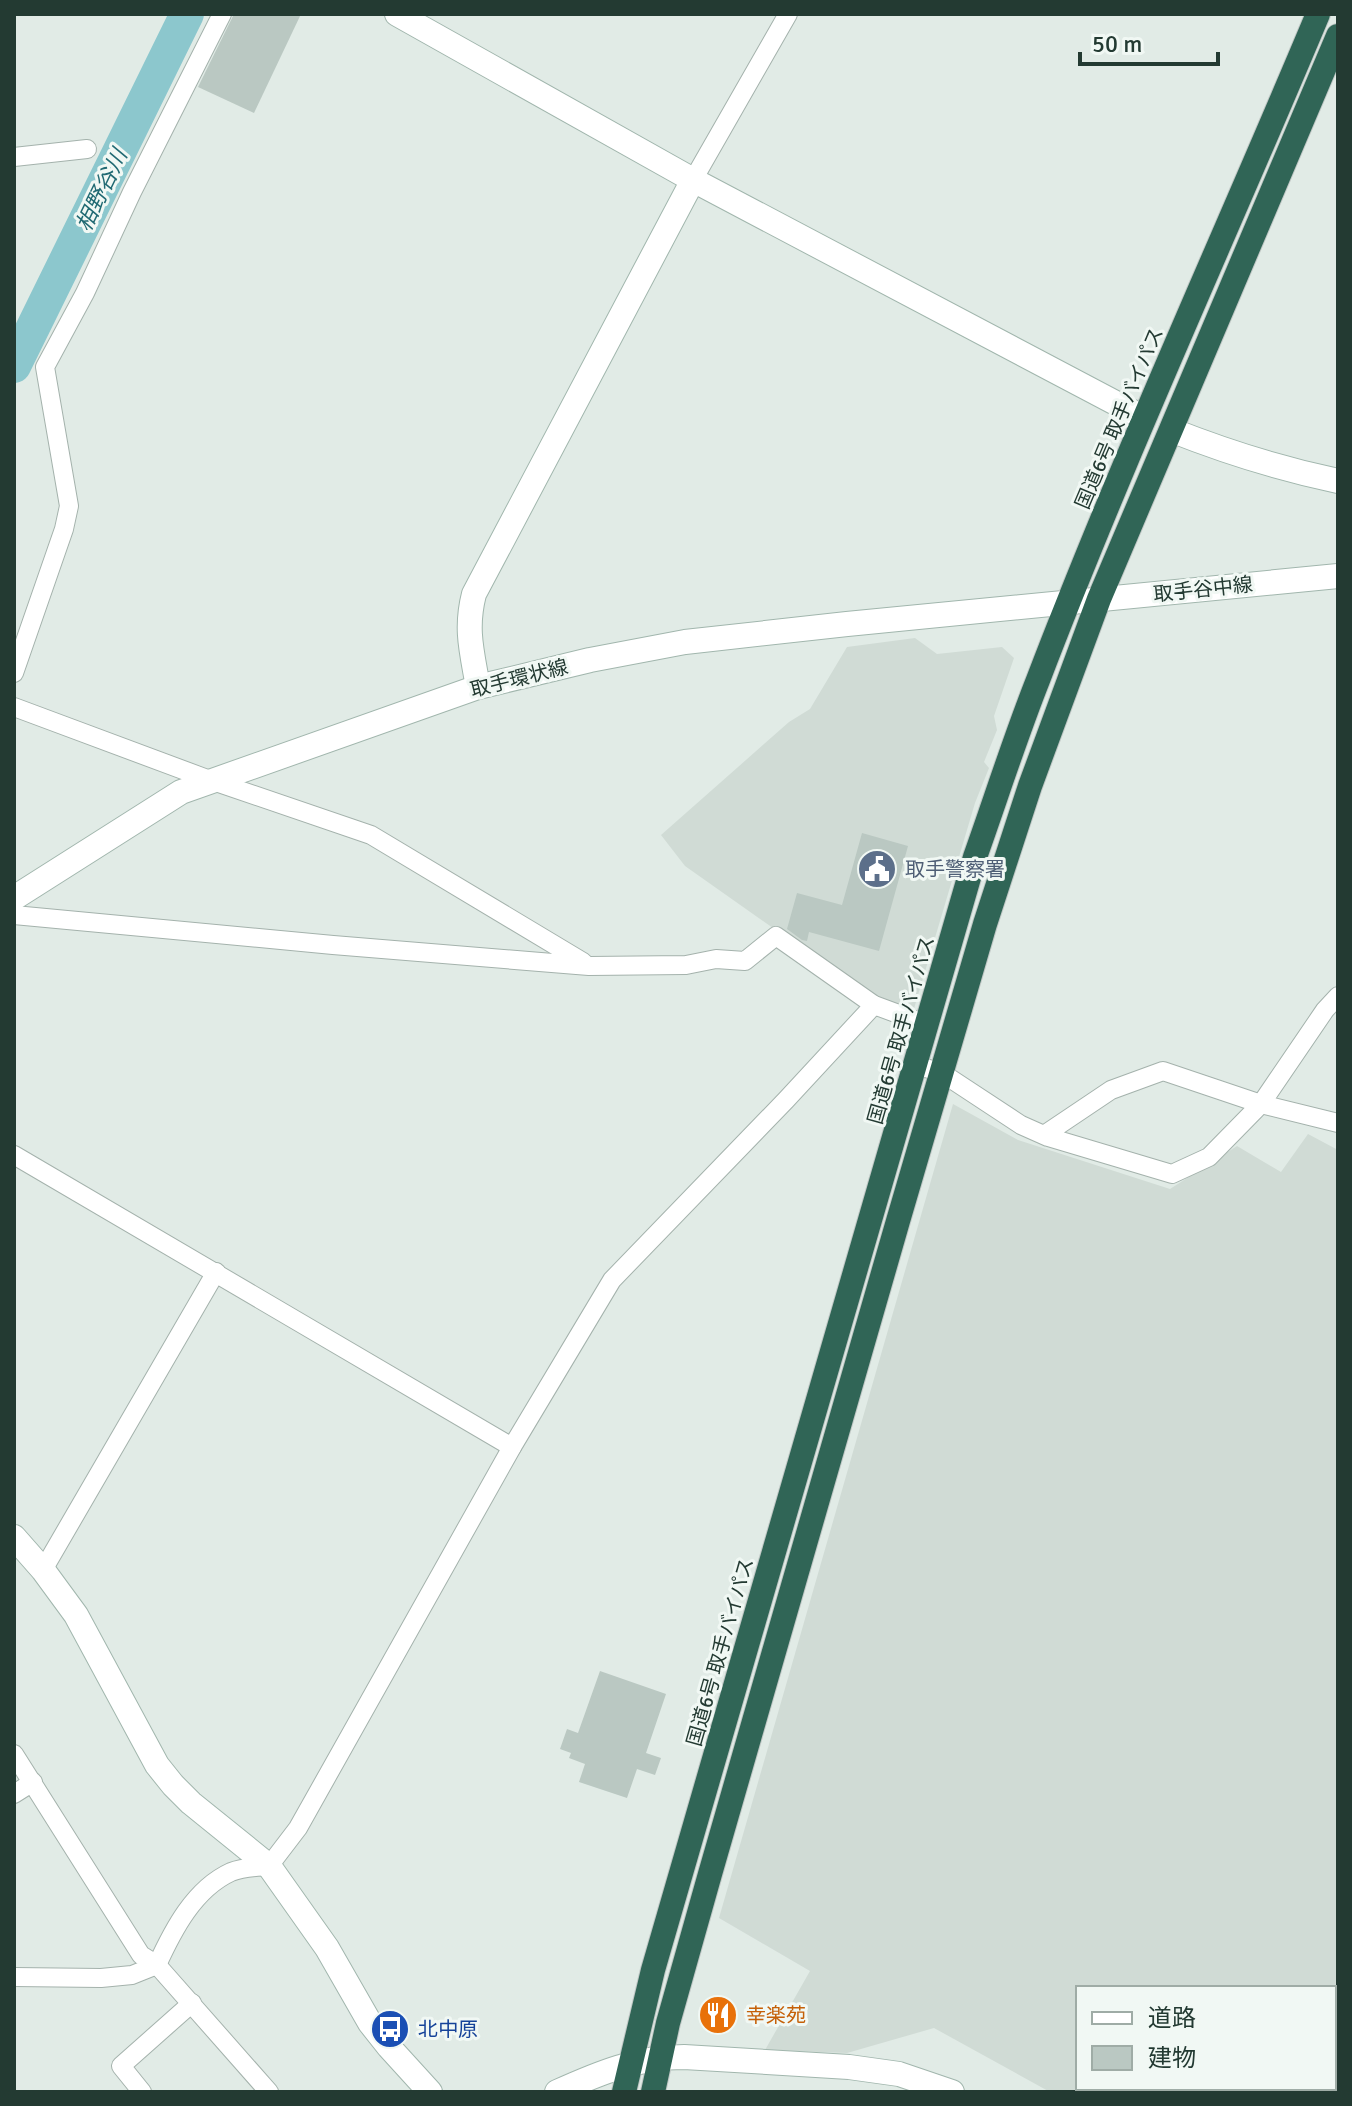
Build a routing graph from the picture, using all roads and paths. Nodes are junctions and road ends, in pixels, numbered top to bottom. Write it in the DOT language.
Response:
graph roads {
  1 [pos="222,14"];
  2 [pos="397,14"];
  3 [pos="788,14"];
  4 [pos="1318,14"];
  5 [pos="1338,36"];
  6 [pos="87,149"];
  7 [pos="14,157"];
  8 [pos="693,180"];
  9 [pos="1144,418"];
  10 [pos="1171,430"];
  11 [pos="1338,481"];
  12 [pos="1338,576"];
  13 [pos="1099,599"];
  14 [pos="1068,602"];
  15 [pos="14,673"];
  16 [pos="478,687"];
  17 [pos="14,707"];
  18 [pos="210,780"];
  19 [pos="14,898"];
  20 [pos="14,915"];
  21 [pos="589,966"];
  22 [pos="1338,996"];
  23 [pos="874,1005"];
  24 [pos="928,1025"];
  25 [pos="916,1065"];
  26 [pos="942,1073"];
  27 [pos="1261,1104"];
  28 [pos="1338,1123"];
  29 [pos="1044,1135"];
  30 [pos="14,1155"];
  31 [pos="216,1272"];
  32 [pos="512,1447"];
  33 [pos="14,1537"];
  34 [pos="43,1570"];
  35 [pos="14,1754"];
  36 [pos="33,1782"];
  37 [pos="14,1794"];
  38 [pos="269,1866"];
  39 [pos="157,1965"];
  40 [pos="14,1977"];
  41 [pos="192,2003"];
  42 [pos="660,2057"];
  43 [pos="630,2063"];
  44 [pos="142,2092"];
  45 [pos="269,2092"];
  46 [pos="430,2092"];
  47 [pos="557,2092"];
  48 [pos="624,2092"];
  49 [pos="653,2092"];
  50 [pos="952,2092"];
  1 -- 15 [label="street"];
  2 -- 8 [label="street"];
  3 -- 8 [label="street"];
  4 -- 9 [label="highway, 国道6号 取手バイパス"];
  5 -- 10 [label="highway"];
  6 -- 7 [label="street"];
  8 -- 9 [label="street"];
  8 -- 16 [label="street"];
  9 -- 14 [label="highway, 国道6号 取手バイパス"];
  10 -- 11 [label="street"];
  10 -- 13 [label="highway"];
  12 -- 13 [label="street, 取手谷中線"];
  13 -- 14 [label="street, 取手谷中線"];
  13 -- 26 [label="highway"];
  14 -- 16 [label="street, 取手環状線"];
  14 -- 24 [label="highway, 国道6号 取手バイパス"];
  16 -- 18 [label="street, 取手環状線"];
  17 -- 18 [label="street"];
  18 -- 19 [label="street, 取手環状線"];
  18 -- 21 [label="street"];
  20 -- 21 [label="street"];
  21 -- 23 [label="street"];
  22 -- 27 [label="street"];
  23 -- 24 [label="street"];
  23 -- 32 [label="street"];
  24 -- 25 [label="highway, 国道6号 取手バイパス"];
  25 -- 26 [label="street"];
  25 -- 43 [label="highway, 国道6号 取手バイパス"];
  26 -- 29 [label="street"];
  26 -- 42 [label="highway"];
  27 -- 28 [label="street"];
  27 -- 29 [label="street"];
  27 -- 29 [label="street"];
  30 -- 31 [label="street"];
  31 -- 32 [label="street"];
  31 -- 34 [label="street"];
  32 -- 38 [label="street"];
  33 -- 34 [label="street"];
  34 -- 38 [label="street"];
  35 -- 36 [label="street"];
  36 -- 37 [label="street"];
  36 -- 39 [label="street"];
  38 -- 39 [label="street"];
  38 -- 46 [label="street"];
  39 -- 40 [label="street"];
  39 -- 41 [label="street"];
  41 -- 44 [label="street"];
  41 -- 45 [label="street"];
  42 -- 43 [label="street"];
  42 -- 49 [label="highway"];
  42 -- 50 [label="street"];
  43 -- 47 [label="street"];
  43 -- 48 [label="highway, 国道6号 取手バイパス"];
}
